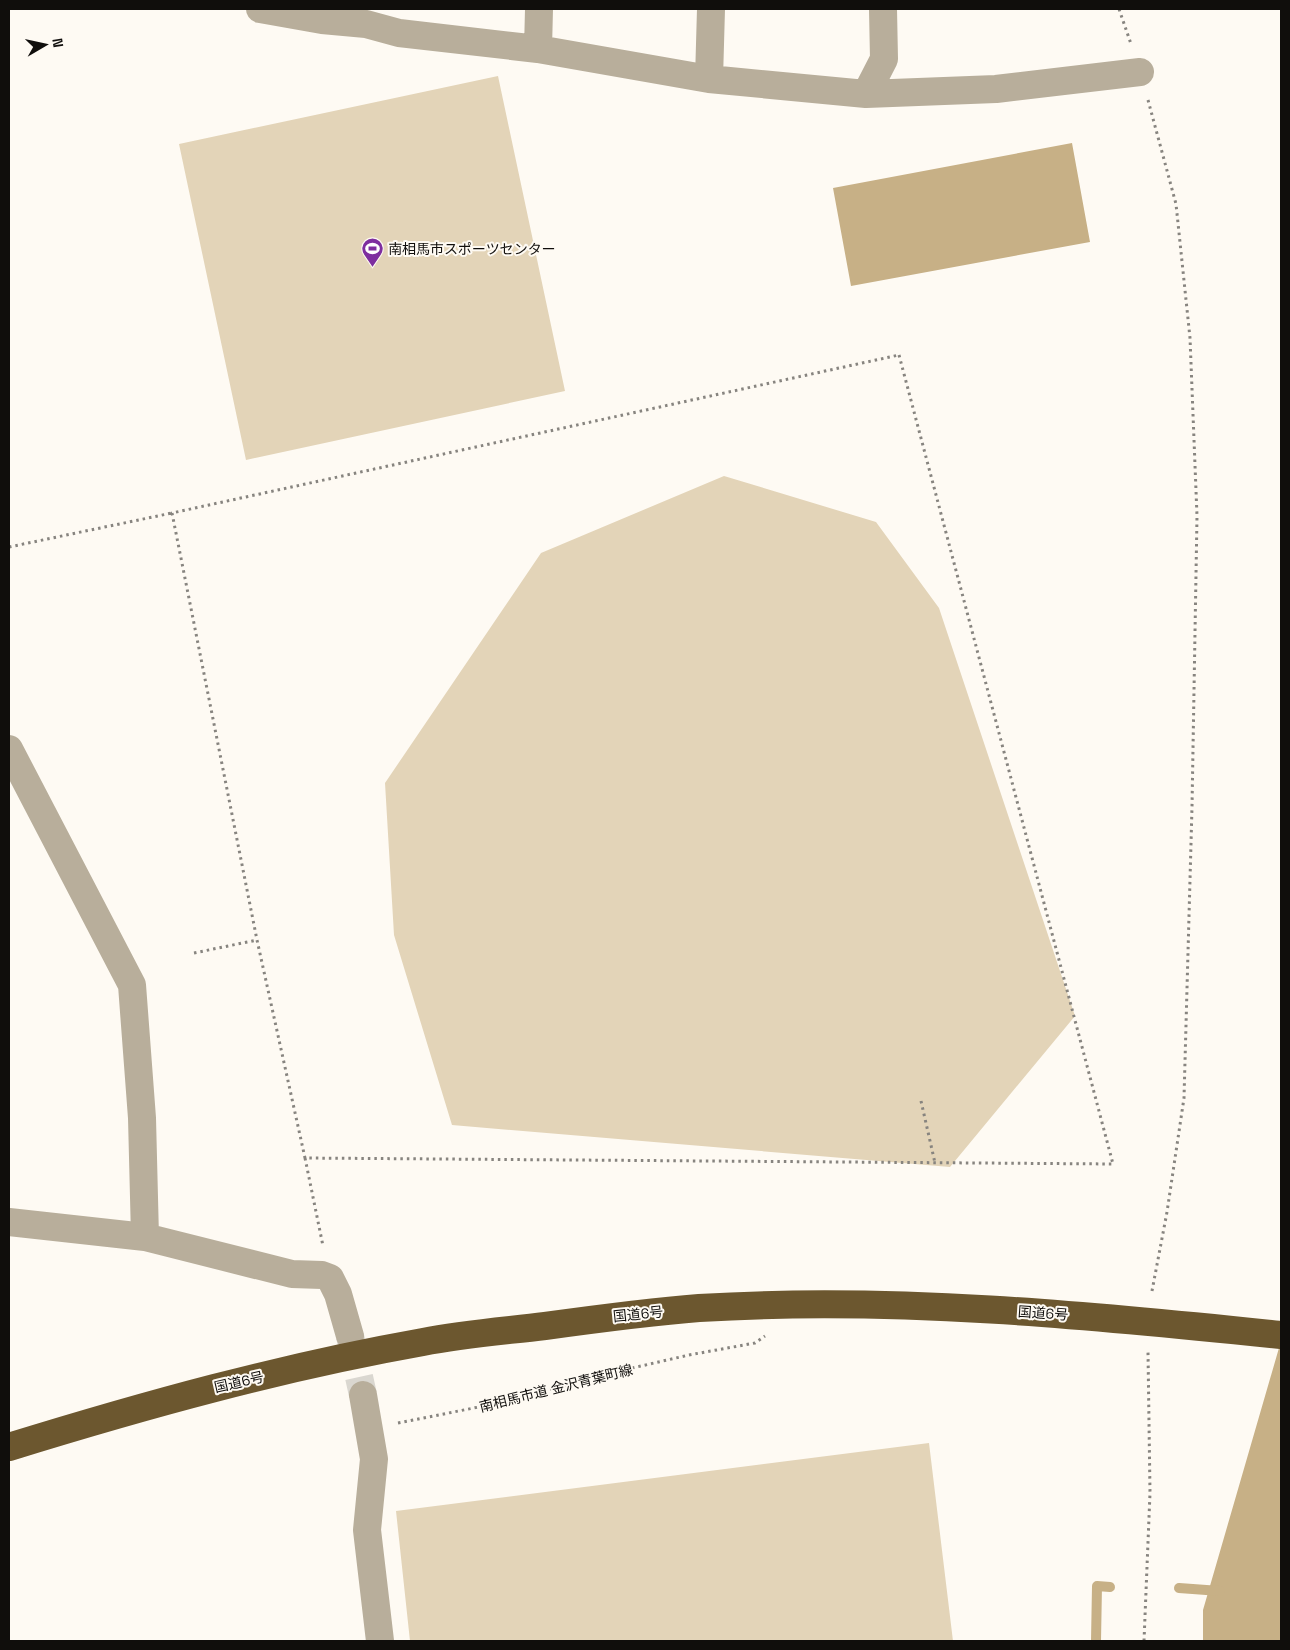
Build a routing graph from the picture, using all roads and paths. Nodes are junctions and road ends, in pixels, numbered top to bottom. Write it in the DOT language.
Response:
graph roads {
  1 [pos="260,9"];
  2 [pos="539,9"];
  3 [pos="711,9"];
  4 [pos="884,9"];
  5 [pos="1119,9"];
  6 [pos="366,16"];
  7 [pos="538,49"];
  8 [pos="1140,72"];
  9 [pos="709,79"];
  10 [pos="866,94"];
  11 [pos="172,514"];
  12 [pos="9,547"];
  13 [pos="9,748"];
  14 [pos="257,940"];
  15 [pos="194,953"];
  16 [pos="921,1101"];
  17 [pos="305,1158"];
  18 [pos="935,1162"];
  19 [pos="9,1222"];
  20 [pos="145,1237"];
  21 [pos="330,1278"];
  22 [pos="1146,1321"];
  23 [pos="766,1335"];
  24 [pos="1281,1335"];
  25 [pos="350,1336"];
  26 [pos="363,1395"];
  27 [pos="369,1429"];
  28 [pos="9,1447"];
  29 [pos="380,1641"];
  30 [pos="1144,1641"];
  1 -- 6 [label="street"];
  2 -- 7 [label="street"];
  3 -- 9 [label="street"];
  4 -- 10 [label="street"];
  5 -- 8 [label="path"];
  6 -- 7 [label="street"];
  7 -- 9 [label="street"];
  8 -- 10 [label="street"];
  8 -- 22 [label="path"];
  9 -- 10 [label="street"];
  11 -- 12 [label="path"];
  11 -- 14 [label="path"];
  11 -- 18 [label="path"];
  13 -- 20 [label="street"];
  14 -- 15 [label="path"];
  14 -- 17 [label="path"];
  16 -- 18 [label="path"];
  17 -- 18 [label="path"];
  17 -- 21 [label="path"];
  19 -- 20 [label="street"];
  20 -- 21 [label="street"];
  21 -- 25 [label="street"];
  22 -- 24 [label="highway, 国道6号"];
  22 -- 28 [label="highway, 国道6号"];
  22 -- 30 [label="path"];
  23 -- 27 [label="path, 南相馬市道 金沢青葉町線"];
  26 -- 27 [label="street"];
  27 -- 29 [label="street"];
}
